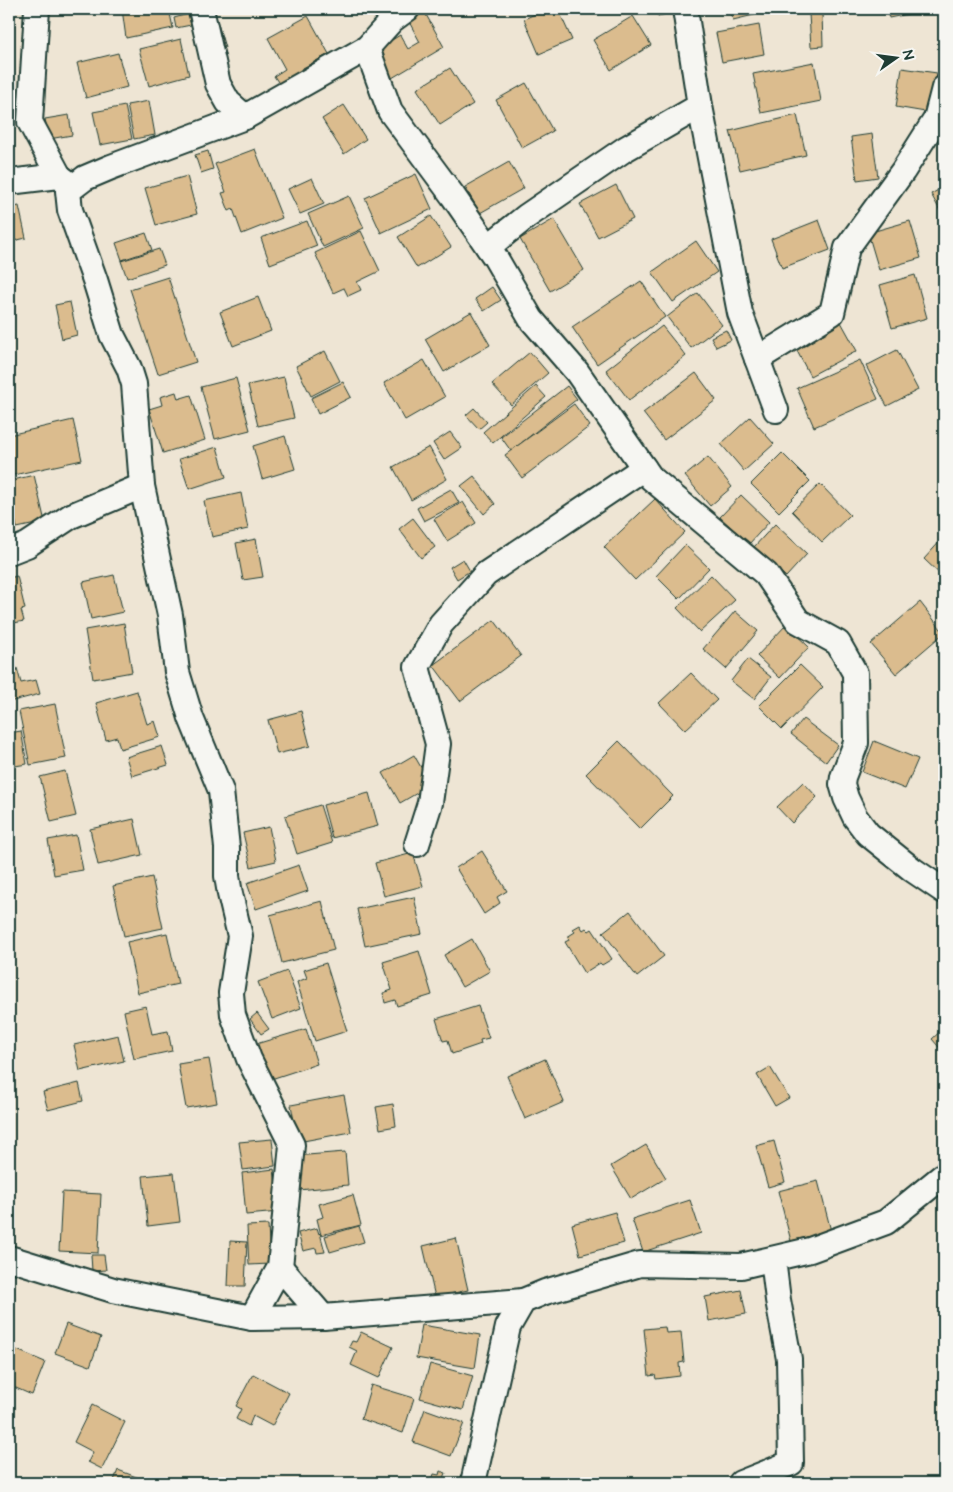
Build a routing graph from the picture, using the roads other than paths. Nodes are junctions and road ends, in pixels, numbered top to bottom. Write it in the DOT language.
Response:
graph roads {
  1 [pos="37,9"];
  2 [pos="201,9"];
  3 [pos="685,9"];
  4 [pos="395,12"];
  5 [pos="367,48"];
  6 [pos="944,88"];
  7 [pos="700,106"];
  8 [pos="245,117"];
  9 [pos="66,181"];
  10 [pos="9,182"];
  11 [pos="488,247"];
  12 [pos="757,359"];
  13 [pos="776,410"];
  14 [pos="644,468"];
  15 [pos="142,486"];
  16 [pos="9,552"];
  17 [pos="417,844"];
  18 [pos="944,891"];
  19 [pos="944,1176"];
  20 [pos="9,1258"];
  21 [pos="773,1258"];
  22 [pos="280,1267"];
  23 [pos="523,1301"];
  24 [pos="322,1317"];
  25 [pos="252,1318"];
  26 [pos="473,1483"];
  27 [pos="741,1483"];
  1 -- 9 [label="street"];
  2 -- 8 [label="street"];
  3 -- 7 [label="street"];
  4 -- 5 [label="street"];
  5 -- 8 [label="street"];
  5 -- 11 [label="street"];
  6 -- 12 [label="street"];
  7 -- 11 [label="street"];
  7 -- 12 [label="street"];
  8 -- 9 [label="street"];
  9 -- 10 [label="street"];
  9 -- 15 [label="street"];
  11 -- 14 [label="street"];
  12 -- 13 [label="street"];
  14 -- 17 [label="street"];
  14 -- 18 [label="street"];
  15 -- 16 [label="street"];
  15 -- 22 [label="street"];
  19 -- 21 [label="street"];
  20 -- 25 [label="street"];
  21 -- 23 [label="street"];
  21 -- 27 [label="street"];
  22 -- 24 [label="street"];
  22 -- 25 [label="street"];
  23 -- 24 [label="street"];
  23 -- 26 [label="street"];
  24 -- 25 [label="street"];
}
